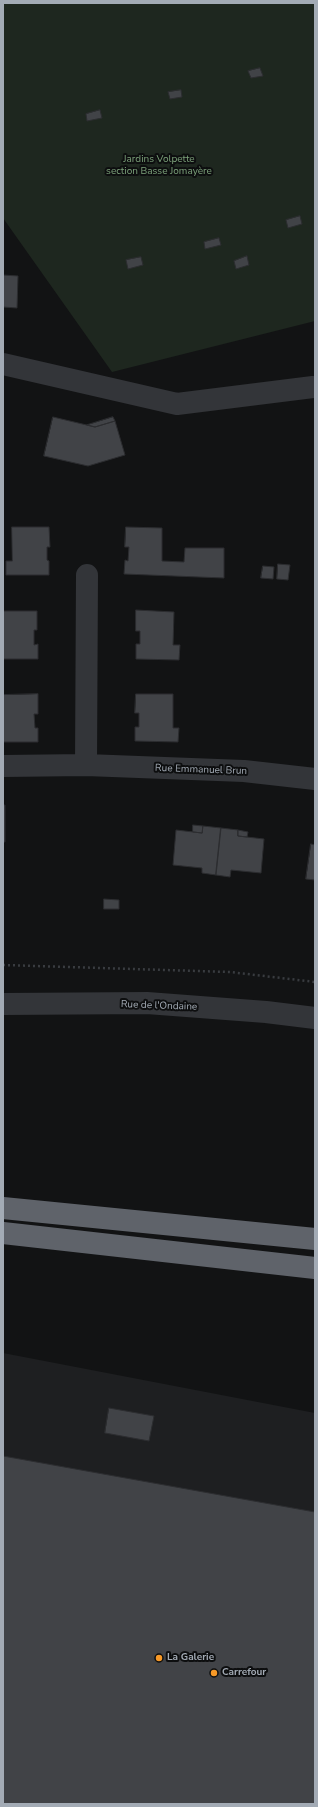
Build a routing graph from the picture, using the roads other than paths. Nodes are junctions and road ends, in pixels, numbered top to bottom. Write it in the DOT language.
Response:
graph roads {
  1 [pos="3,364"];
  2 [pos="313,388"];
  3 [pos="87,575"];
  4 [pos="86,765"];
  5 [pos="3,766"];
  6 [pos="315,779"];
  7 [pos="3,1004"];
  8 [pos="315,1018"];
  9 [pos="3,1208"];
  10 [pos="3,1233"];
  11 [pos="315,1239"];
  12 [pos="315,1268"];
  1 -- 2 [label="street"];
  3 -- 4 [label="street"];
  4 -- 5 [label="street, Rue Emmanuel Brun"];
  4 -- 6 [label="street, Rue Emmanuel Brun"];
  7 -- 8 [label="street, Rue de l'Ondaine"];
  9 -- 11 [label="highway"];
  10 -- 12 [label="highway"];
}
